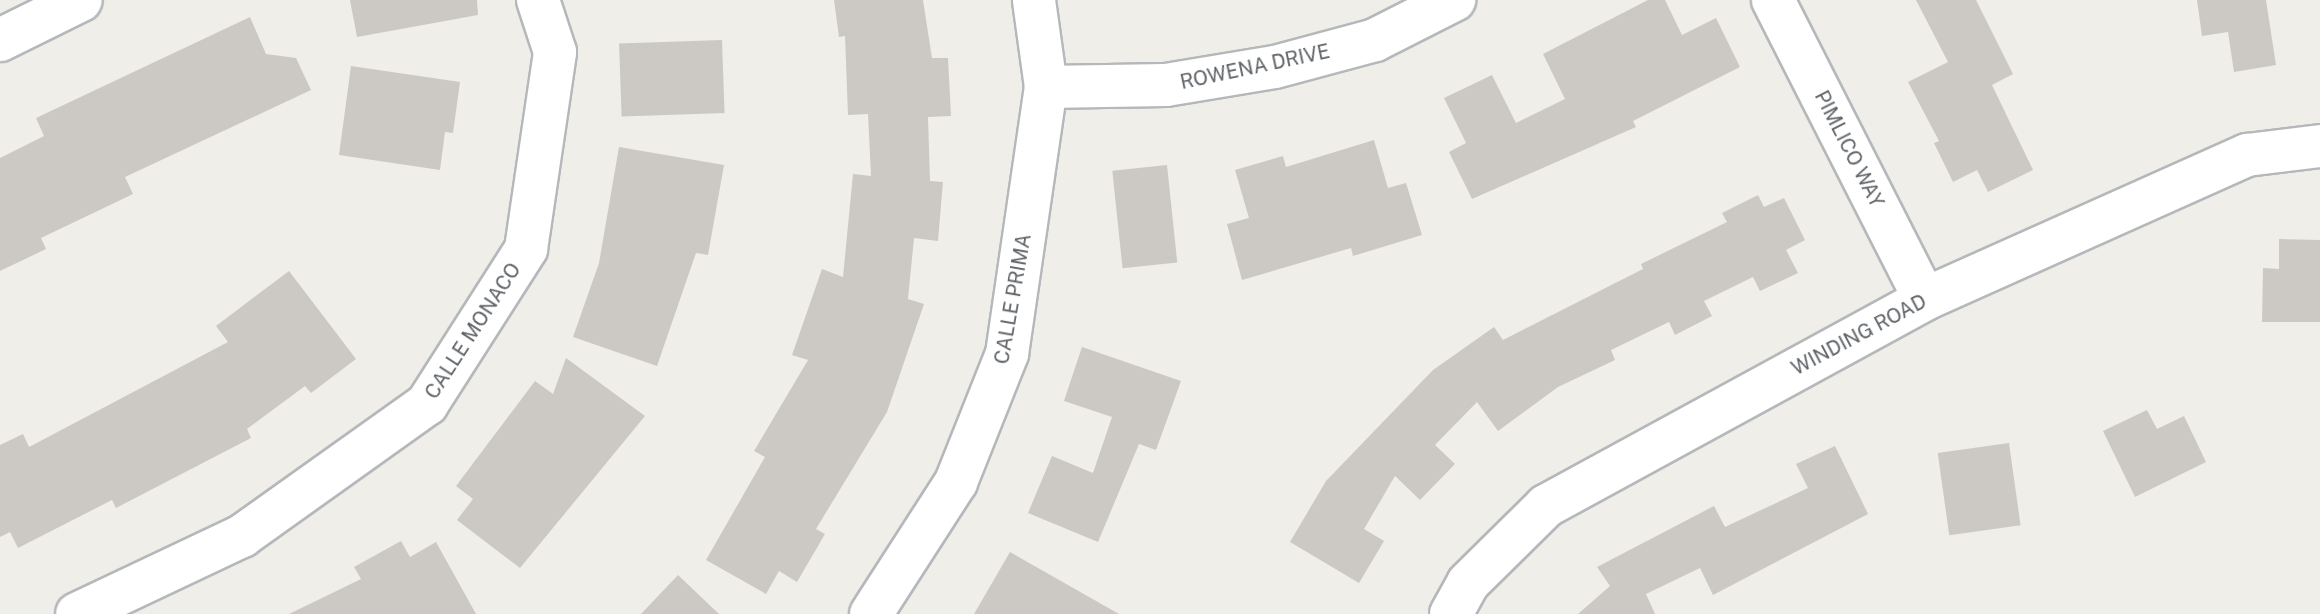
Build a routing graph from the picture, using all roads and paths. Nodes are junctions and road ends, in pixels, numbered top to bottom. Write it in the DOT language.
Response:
graph roads {
  1 [pos="81,0"];
  2 [pos="538,0"];
  3 [pos="1034,0"];
  4 [pos="1454,0"];
  5 [pos="1773,0"];
  6 [pos="0,40"];
  7 [pos="1046,87"];
  8 [pos="2320,146"];
  9 [pos="1925,299"];
  10 [pos="77,614"];
  11 [pos="871,614"];
  12 [pos="1451,614"];
  1 -- 6 [label="street"];
  2 -- 10 [label="street, CALLE MONACO"];
  3 -- 7 [label="street, CALLE PRIMA"];
  4 -- 7 [label="street, ROWENA DRIVE"];
  5 -- 9 [label="street, PIMLICO WAY"];
  7 -- 11 [label="street, CALLE PRIMA"];
  8 -- 9 [label="street, WINDING ROAD"];
  9 -- 12 [label="street, WINDING ROAD"];
}
